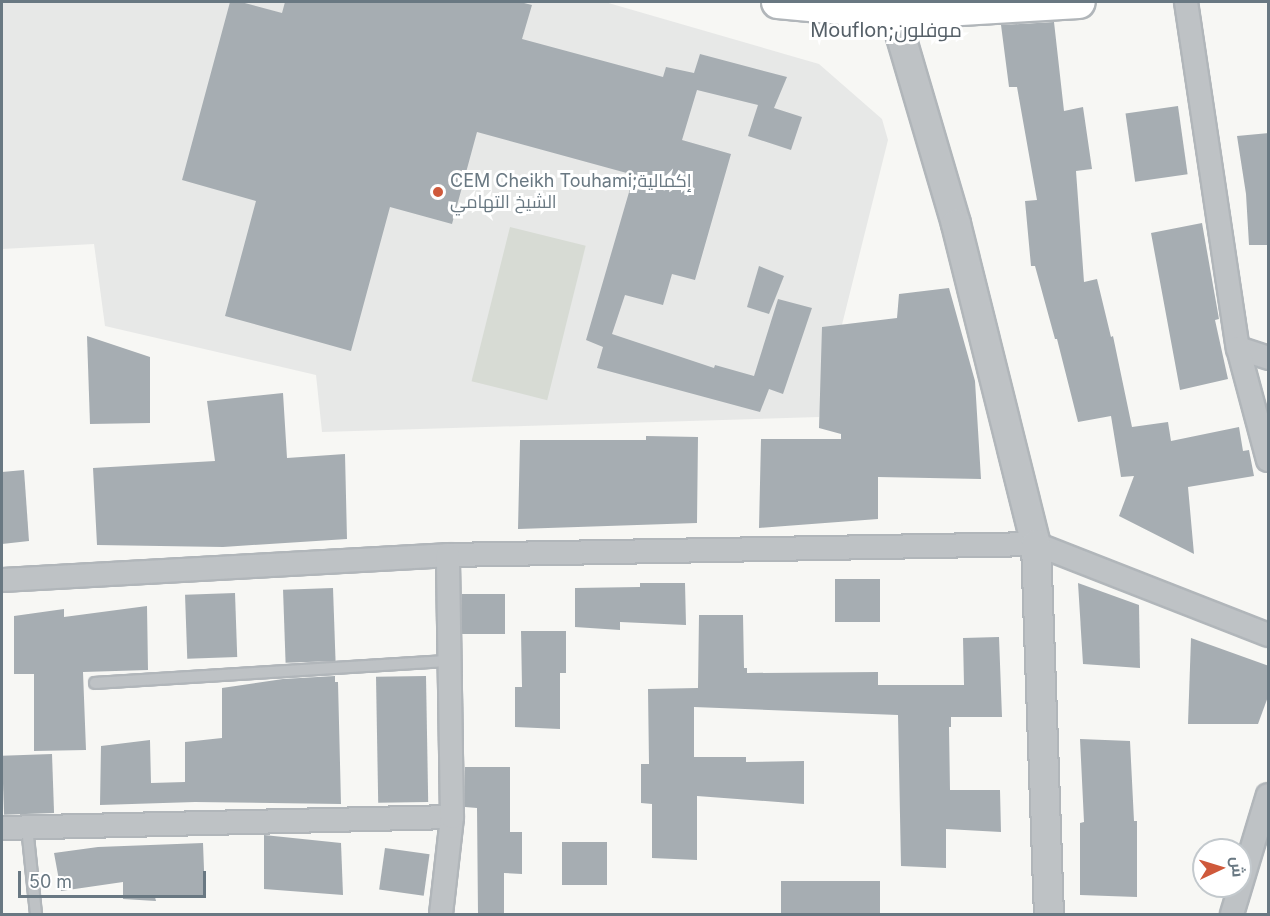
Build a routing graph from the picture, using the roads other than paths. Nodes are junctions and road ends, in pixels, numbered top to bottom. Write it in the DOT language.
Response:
graph roads {
  1 [pos="778,2"];
  2 [pos="1079,2"];
  3 [pos="1186,2"];
  4 [pos="895,8"];
  5 [pos="1238,348"];
  6 [pos="1269,358"];
  7 [pos="1269,460"];
  8 [pos="1036,544"];
  9 [pos="448,555"];
  10 [pos="2,580"];
  11 [pos="1269,635"];
  12 [pos="449,661"];
  13 [pos="95,683"];
  14 [pos="1269,795"];
  15 [pos="452,817"];
  16 [pos="27,827"];
  17 [pos="2,828"];
  18 [pos="36,915"];
  19 [pos="441,915"];
  20 [pos="1049,915"];
  21 [pos="1232,915"];
  1 -- 4 [label="main road"];
  2 -- 4 [label="main road"];
  3 -- 5 [label="street"];
  4 -- 8 [label="street"];
  5 -- 6 [label="street"];
  5 -- 7 [label="street"];
  8 -- 9 [label="street"];
  8 -- 11 [label="street"];
  8 -- 20 [label="street"];
  9 -- 10 [label="street"];
  9 -- 12 [label="street"];
  12 -- 13 [label="lane"];
  12 -- 15 [label="street"];
  14 -- 21 [label="street"];
  15 -- 16 [label="street"];
  15 -- 19 [label="street"];
  16 -- 17 [label="street"];
  16 -- 18 [label="lane"];
}
